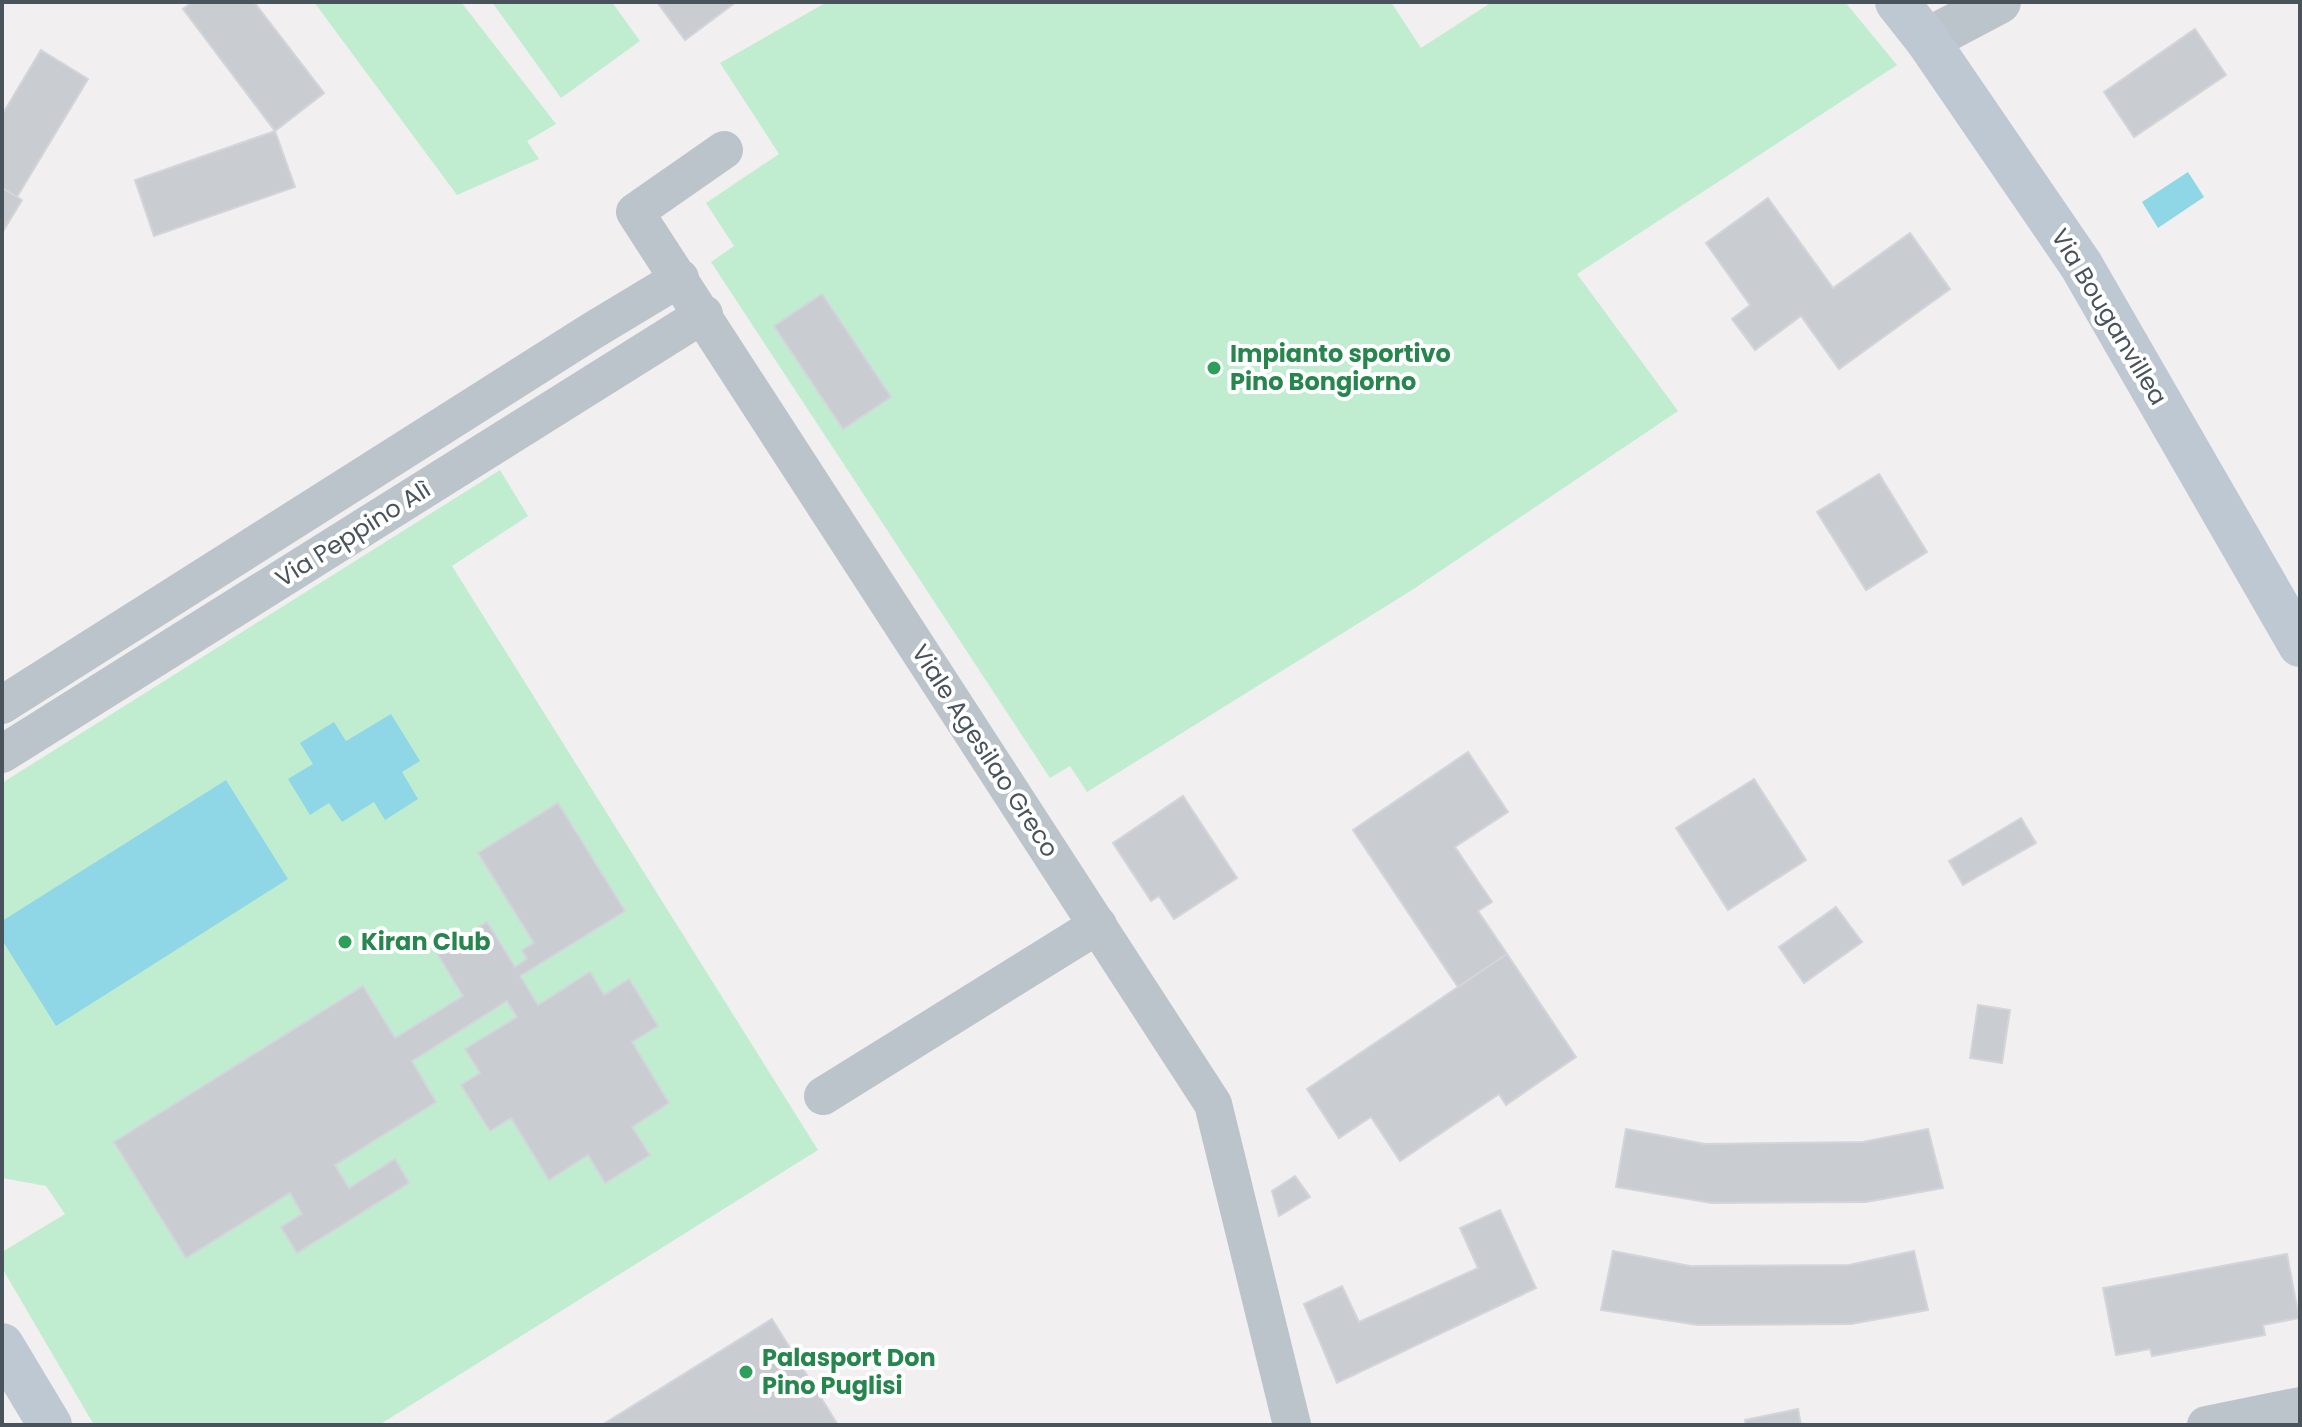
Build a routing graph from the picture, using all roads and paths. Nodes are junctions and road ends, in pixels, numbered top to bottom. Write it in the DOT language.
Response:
graph roads {
  1 [pos="1897,2"];
  2 [pos="1999,2"];
  3 [pos="1927,40"];
  4 [pos="724,150"];
  5 [pos="680,278"];
  6 [pos="704,314"];
  7 [pos="2300,645"];
  8 [pos="2,705"];
  9 [pos="2,754"];
  10 [pos="1098,925"];
  11 [pos="823,1096"];
  12 [pos="2,1345"];
  13 [pos="2300,1406"];
  14 [pos="50,1425"];
  15 [pos="1292,1425"];
  16 [pos="2206,1425"];
  1 -- 3 [label="main road, Via Bouganvillea"];
  2 -- 3 [label="street"];
  3 -- 7 [label="main road, Via Bouganvillea"];
  4 -- 5 [label="street, Viale Agesilao Greco"];
  5 -- 6 [label="street, Viale Agesilao Greco"];
  5 -- 8 [label="street, Via Peppino Alì"];
  6 -- 9 [label="street, Via Peppino Alì"];
  6 -- 10 [label="street, Viale Agesilao Greco"];
  10 -- 11 [label="street"];
  10 -- 15 [label="street, Viale Agesilao Greco"];
  12 -- 14 [label="main road"];
  13 -- 16 [label="street"];
}
